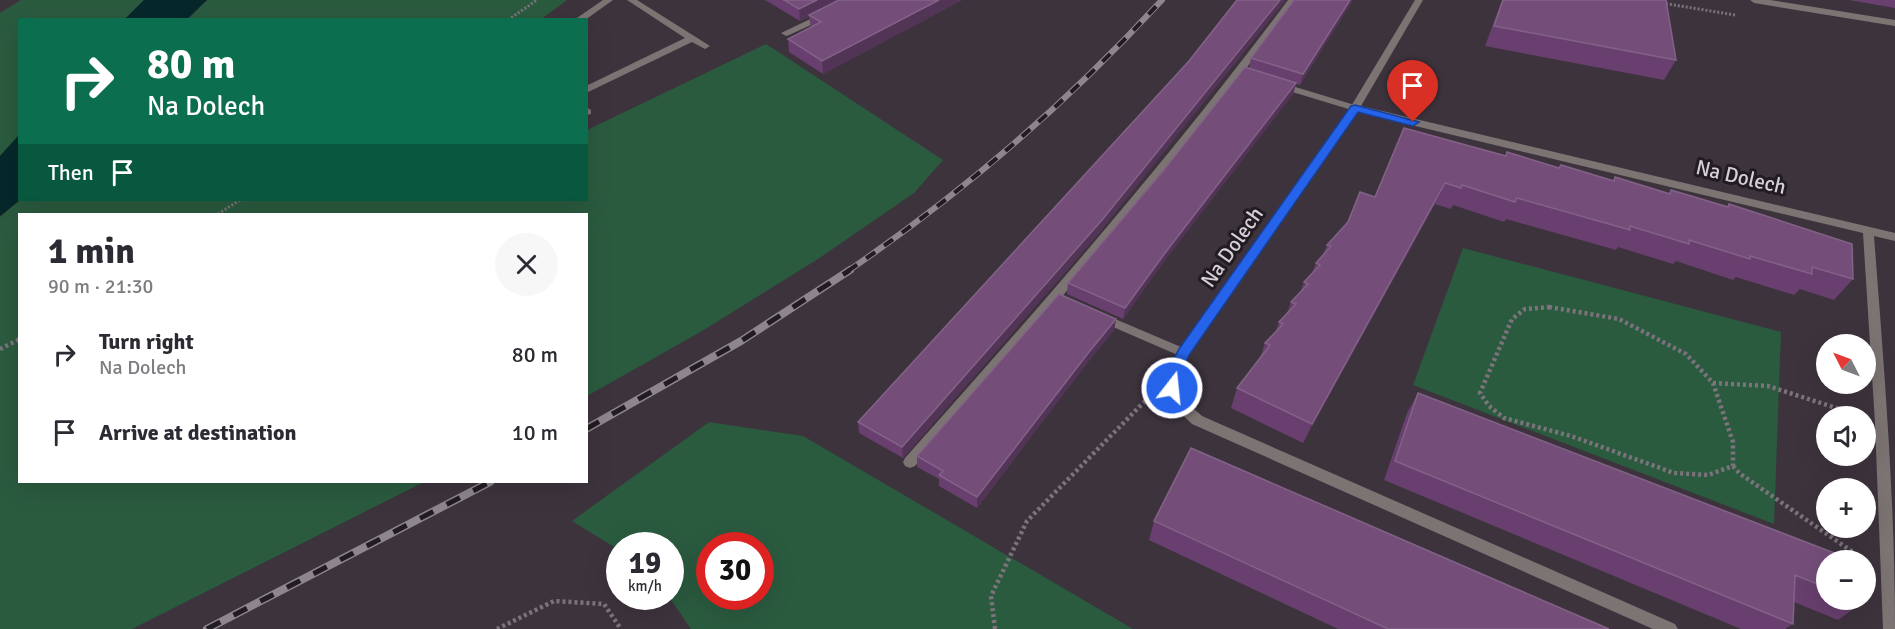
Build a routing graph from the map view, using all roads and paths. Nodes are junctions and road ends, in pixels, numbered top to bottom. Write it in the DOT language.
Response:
graph roads {
  1 [pos="537,0"];
  2 [pos="609,0"];
  3 [pos="631,0"];
  4 [pos="1292,0"];
  5 [pos="1419,0"];
  6 [pos="1754,0"];
  7 [pos="837,9"];
  8 [pos="511,18"];
  9 [pos="581,18"];
  10 [pos="1895,23"];
  11 [pos="786,33"];
  12 [pos="692,38"];
  13 [pos="705,46"];
  14 [pos="1273,83"];
  15 [pos="588,89"];
  16 [pos="1355,108"];
  17 [pos="238,201"];
  18 [pos="220,213"];
  19 [pos="1868,230"];
  20 [pos="1895,237"];
  21 [pos="1088,311"];
  22 [pos="18,340"];
  23 [pos="0,349"];
  24 [pos="1184,352"];
  25 [pos="1173,374"];
  26 [pos="1713,383"];
  27 [pos="1829,406"];
  28 [pos="1889,425"];
  29 [pos="910,462"];
  30 [pos="1733,466"];
  31 [pos="1849,550"];
  32 [pos="497,629"];
  33 [pos="621,629"];
  34 [pos="995,629"];
  35 [pos="1670,629"];
  36 [pos="1891,629"];
  1 -- 8 [label="path"];
  2 -- 9 [label="street"];
  3 -- 12 [label="street"];
  4 -- 29 [label="street"];
  5 -- 16 [label="street"];
  6 -- 10 [label="street"];
  7 -- 11 [label="street"];
  12 -- 13 [label="street"];
  12 -- 15 [label="street"];
  14 -- 16 [label="street"];
  16 -- 19 [label="street, Na Dolech"];
  16 -- 24 [label="street, Na Dolech"];
  17 -- 18 [label="path"];
  19 -- 20 [label="street, Na Dolech"];
  19 -- 28 [label="street"];
  21 -- 24 [label="street"];
  22 -- 23 [label="path"];
  24 -- 25 [label="street, Na Dolech"];
  25 -- 34 [label="path"];
  25 -- 35 [label="street"];
  26 -- 27 [label="path"];
  26 -- 30 [label="path"];
  26 -- 30 [label="path"];
  28 -- 36 [label="street"];
  30 -- 31 [label="path"];
  32 -- 33 [label="path"];
}
